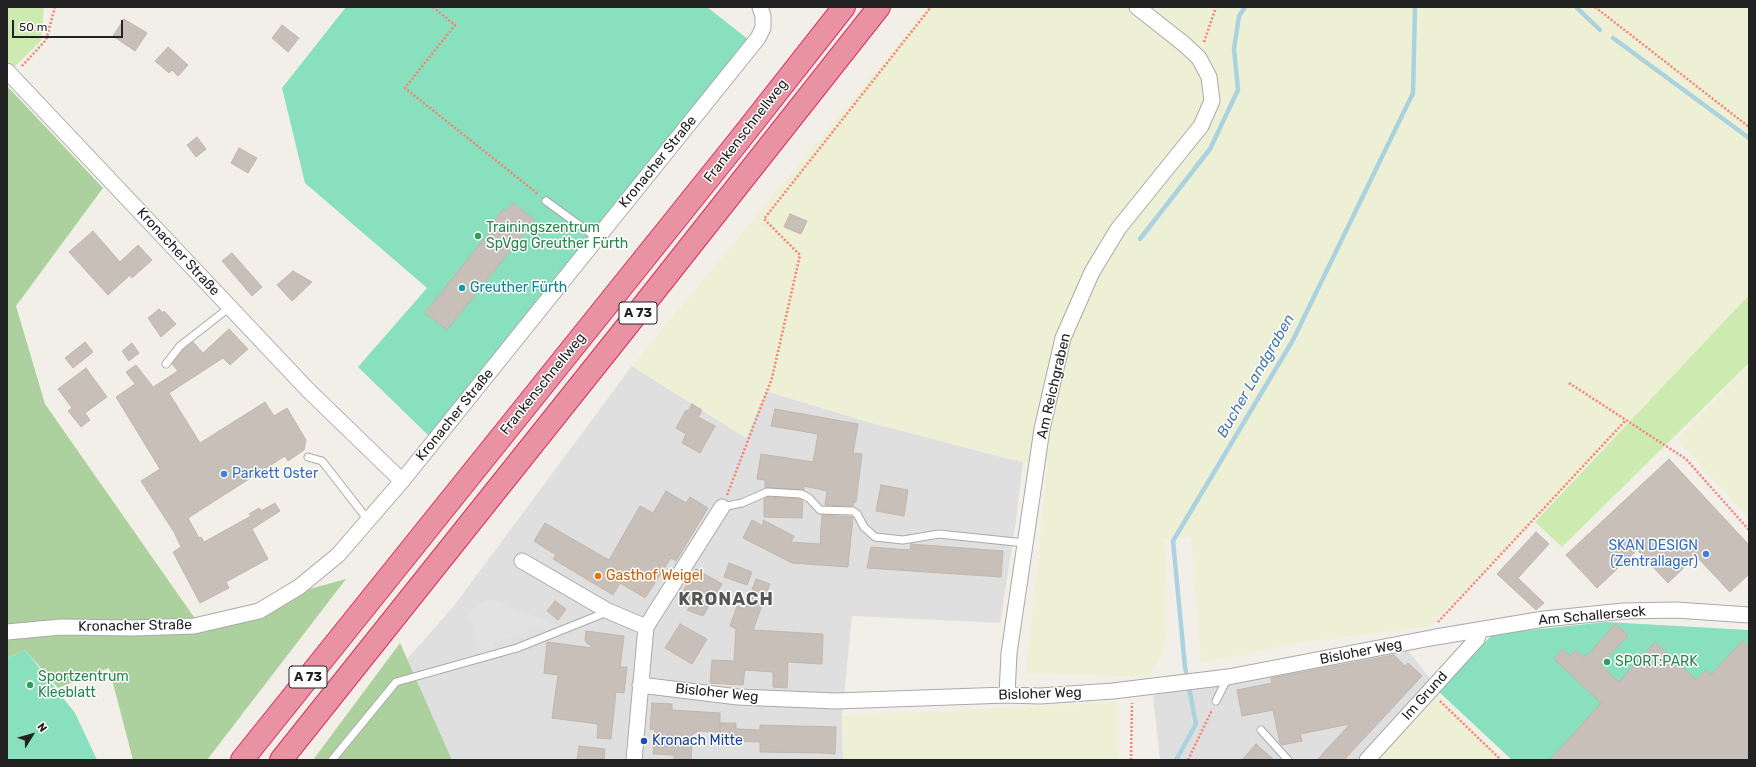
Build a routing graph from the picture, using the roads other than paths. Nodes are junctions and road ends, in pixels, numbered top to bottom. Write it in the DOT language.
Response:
graph roads {
  1 [pos="760,7"];
  2 [pos="844,7"];
  3 [pos="879,7"];
  4 [pos="1137,7"];
  5 [pos="10,74"];
  6 [pos="546,201"];
  7 [pos="596,238"];
  8 [pos="230,307"];
  9 [pos="166,364"];
  10 [pos="308,456"];
  11 [pos="402,481"];
  12 [pos="722,507"];
  13 [pos="368,520"];
  14 [pos="1025,543"];
  15 [pos="522,561"];
  16 [pos="608,612"];
  17 [pos="1749,615"];
  18 [pos="646,627"];
  19 [pos="1480,630"];
  20 [pos="7,632"];
  21 [pos="1436,637"];
  22 [pos="1228,677"];
  23 [pos="640,685"];
  24 [pos="1007,695"];
  25 [pos="1216,701"];
  26 [pos="1261,730"];
  27 [pos="242,760"];
  28 [pos="281,760"];
  29 [pos="332,760"];
  30 [pos="634,760"];
  31 [pos="1288,760"];
  32 [pos="1368,760"];
  1 -- 7 [label="street, Kronacher Straße"];
  2 -- 27 [label="highway, Frankenschnellweg / A 73"];
  3 -- 28 [label="highway, Frankenschnellweg / A 73"];
  4 -- 14 [label="street, Am Reichgraben"];
  5 -- 8 [label="street, Kronacher Straße"];
  6 -- 7 [label="lane"];
  7 -- 11 [label="street, Kronacher Straße"];
  8 -- 9 [label="lane"];
  8 -- 11 [label="street, Kronacher Straße"];
  10 -- 13 [label="lane"];
  11 -- 13 [label="street, Kronacher Straße"];
  12 -- 14 [label="lane"];
  12 -- 18 [label="street"];
  13 -- 20 [label="street, Kronacher Straße"];
  14 -- 24 [label="street, Am Reichgraben"];
  15 -- 16 [label="street"];
  16 -- 18 [label="street"];
  16 -- 29 [label="lane"];
  17 -- 19 [label="street, Am Schallerseck"];
  18 -- 23 [label="street"];
  19 -- 21 [label="street, Am Schallerseck"];
  19 -- 32 [label="street, Im Grund"];
  21 -- 22 [label="street, Bisloher Weg"];
  22 -- 24 [label="street, Bisloher Weg"];
  22 -- 25 [label="lane"];
  23 -- 24 [label="street, Bisloher Weg"];
  23 -- 30 [label="street"];
  26 -- 31 [label="lane"];
}
